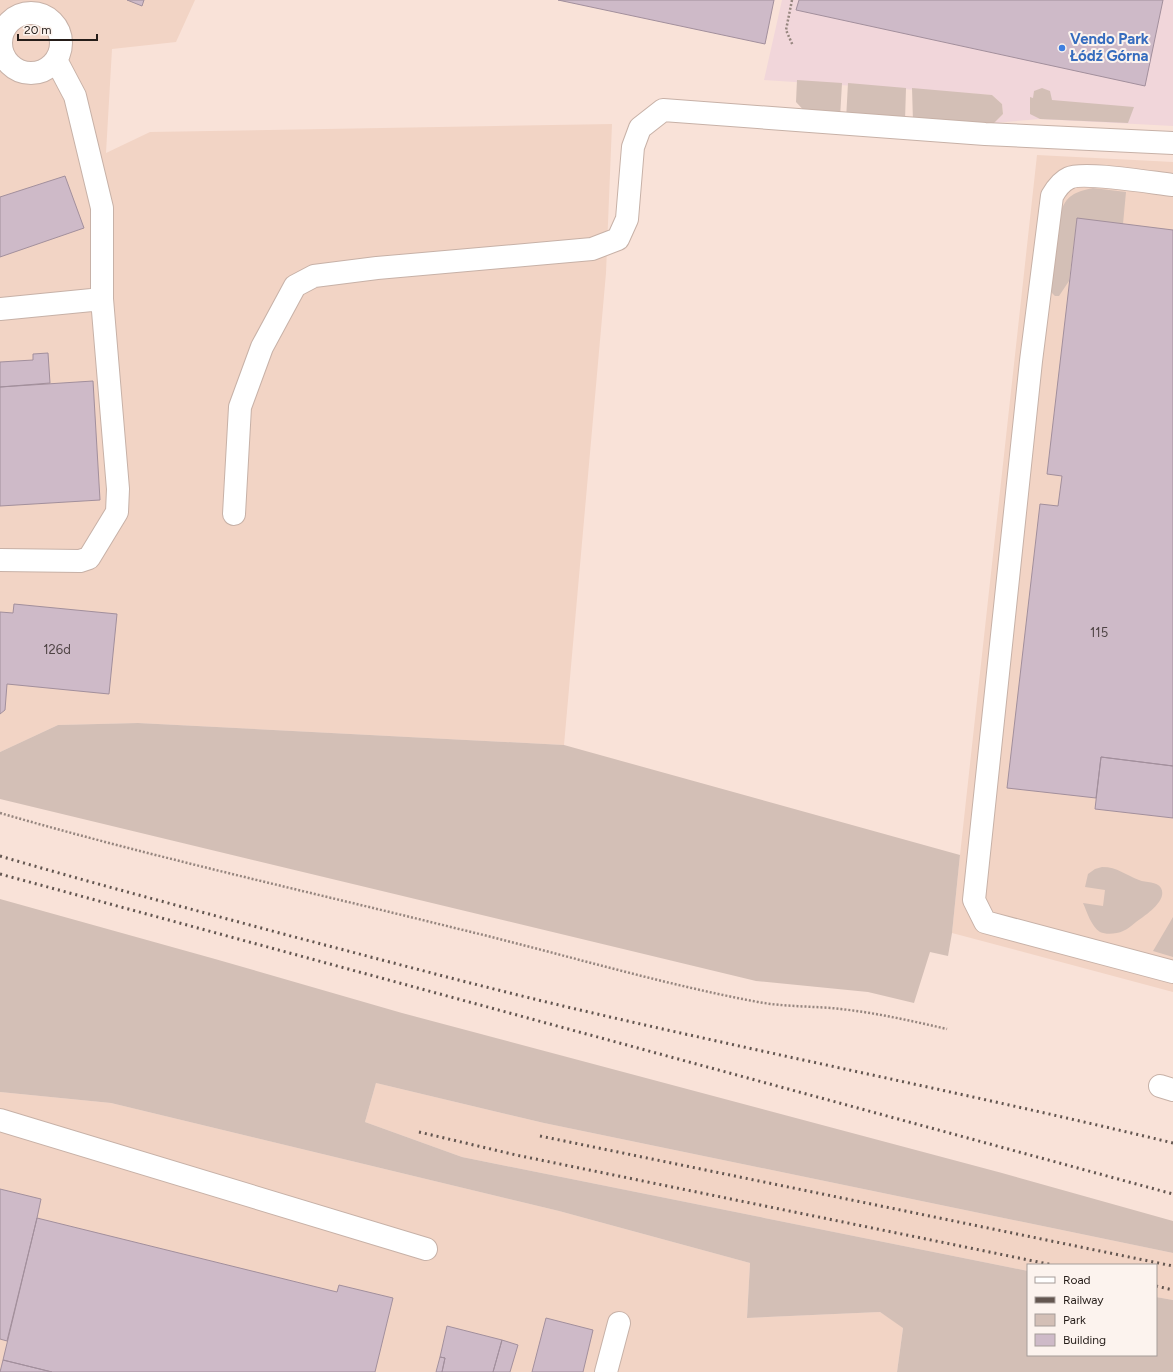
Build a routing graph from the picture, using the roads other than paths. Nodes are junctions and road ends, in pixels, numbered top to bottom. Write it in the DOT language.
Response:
graph roads {
  1 [pos="3,21"];
  2 [pos="56,60"];
  3 [pos="1173,144"];
  4 [pos="1173,185"];
  5 [pos="102,299"];
  6 [pos="0,309"];
  7 [pos="234,514"];
  8 [pos="0,560"];
  9 [pos="1173,972"];
  10 [pos="0,1120"];
  11 [pos="426,1249"];
  12 [pos="619,1323"];
  13 [pos="606,1372"];
  1 -- 2 [label="lane"];
  1 -- 2 [label="lane"];
  2 -- 5 [label="lane"];
  3 -- 7 [label="lane"];
  4 -- 9 [label="lane"];
  5 -- 6 [label="lane"];
  5 -- 8 [label="lane"];
  10 -- 11 [label="lane"];
  12 -- 13 [label="lane"];
}
